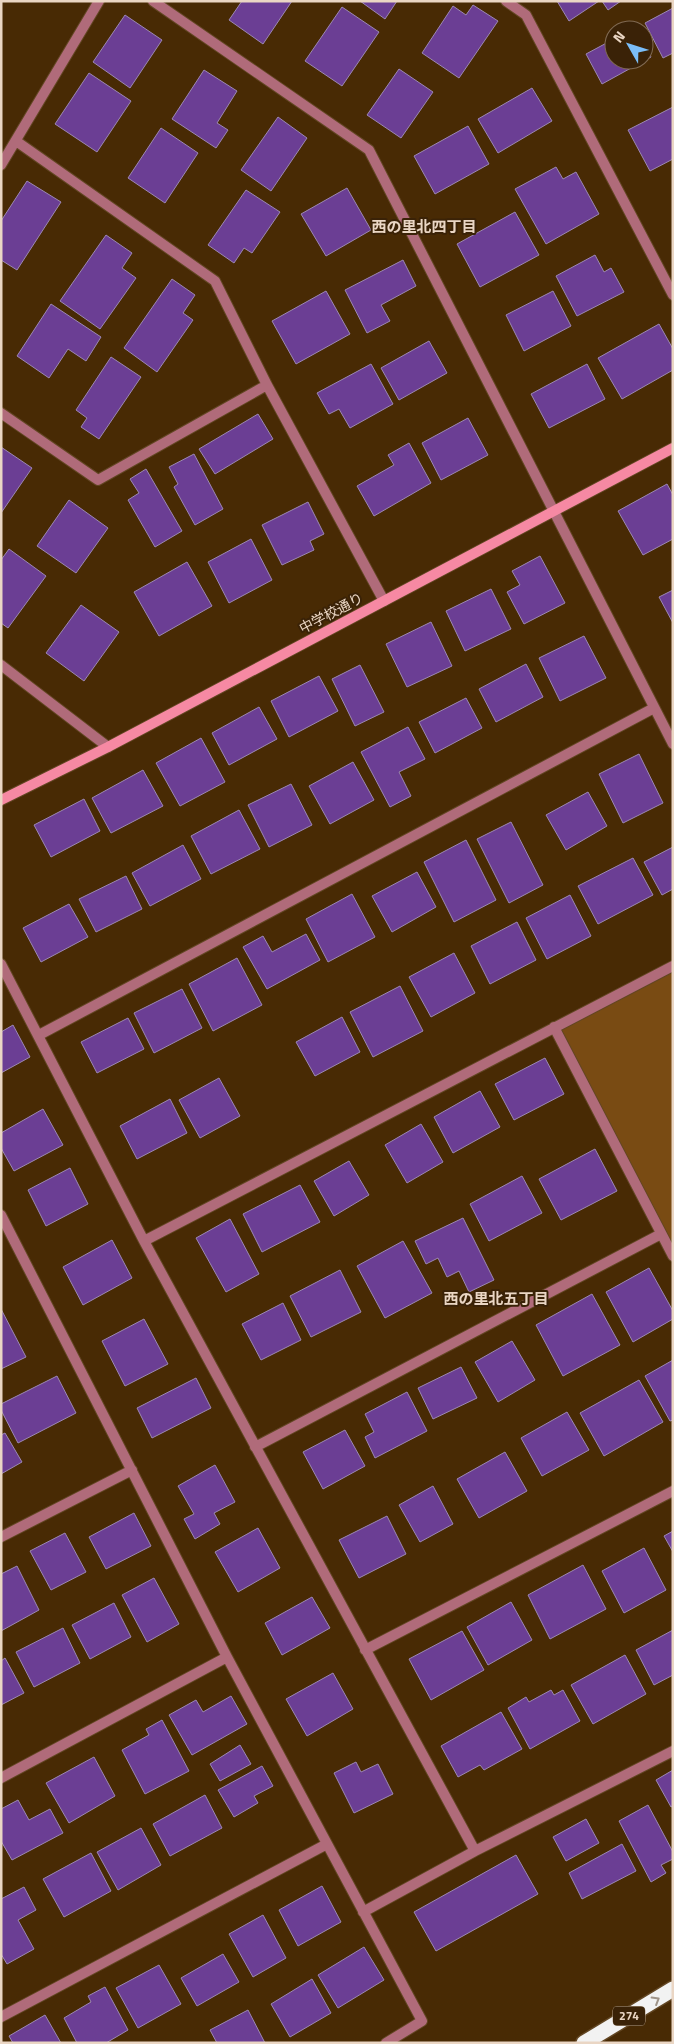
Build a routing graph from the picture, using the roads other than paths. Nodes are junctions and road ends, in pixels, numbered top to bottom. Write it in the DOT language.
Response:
graph roads {
  1 [pos="99,1"];
  2 [pos="153,1"];
  3 [pos="506,1"];
  4 [pos="16,141"];
  5 [pos="1,166"];
  6 [pos="673,295"];
  7 [pos="267,385"];
  8 [pos="1,413"];
  9 [pos="673,448"];
  10 [pos="552,511"];
  11 [pos="384,601"];
  12 [pos="1,665"];
  13 [pos="654,708"];
  14 [pos="673,744"];
  15 [pos="108,747"];
  16 [pos="1,800"];
  17 [pos="1,964"];
  18 [pos="673,966"];
  19 [pos="554,1027"];
  20 [pos="39,1035"];
  21 [pos="1,1216"];
  22 [pos="662,1234"];
  23 [pos="144,1241"];
  24 [pos="673,1256"];
  25 [pos="255,1446"];
  26 [pos="132,1470"];
  27 [pos="673,1491"];
  28 [pos="1,1537"];
  29 [pos="365,1650"];
  30 [pos="228,1657"];
  31 [pos="673,1751"];
  32 [pos="1,1778"];
  33 [pos="327,1844"];
  34 [pos="475,1851"];
  35 [pos="363,1912"];
  36 [pos="673,1990"];
  37 [pos="1,2018"];
  38 [pos="386,2043"];
  39 [pos="584,2043"];
  1 -- 4 [label="street"];
  2 -- 10 [label="street"];
  3 -- 6 [label="street"];
  4 -- 5 [label="street"];
  4 -- 7 [label="street"];
  7 -- 8 [label="street"];
  7 -- 11 [label="street"];
  9 -- 10 [label="street, 中学校通り"];
  10 -- 11 [label="street, 中学校通り"];
  10 -- 13 [label="street"];
  11 -- 15 [label="street, 中学校通り"];
  12 -- 15 [label="street"];
  13 -- 14 [label="street"];
  13 -- 20 [label="street"];
  15 -- 16 [label="street, 中学校通り"];
  17 -- 20 [label="street"];
  18 -- 19 [label="street"];
  19 -- 22 [label="street"];
  19 -- 23 [label="street"];
  20 -- 23 [label="street"];
  21 -- 26 [label="street"];
  22 -- 24 [label="street"];
  22 -- 25 [label="street"];
  23 -- 25 [label="street"];
  25 -- 29 [label="street"];
  26 -- 28 [label="street"];
  26 -- 30 [label="street"];
  27 -- 29 [label="street"];
  29 -- 34 [label="street"];
  30 -- 32 [label="street"];
  30 -- 33 [label="street"];
  31 -- 34 [label="street"];
  33 -- 35 [label="street"];
  33 -- 37 [label="street"];
  34 -- 35 [label="street"];
  35 -- 38 [label="street"];
  39 -- 36 [label="highway, 274, one-way"];
}
